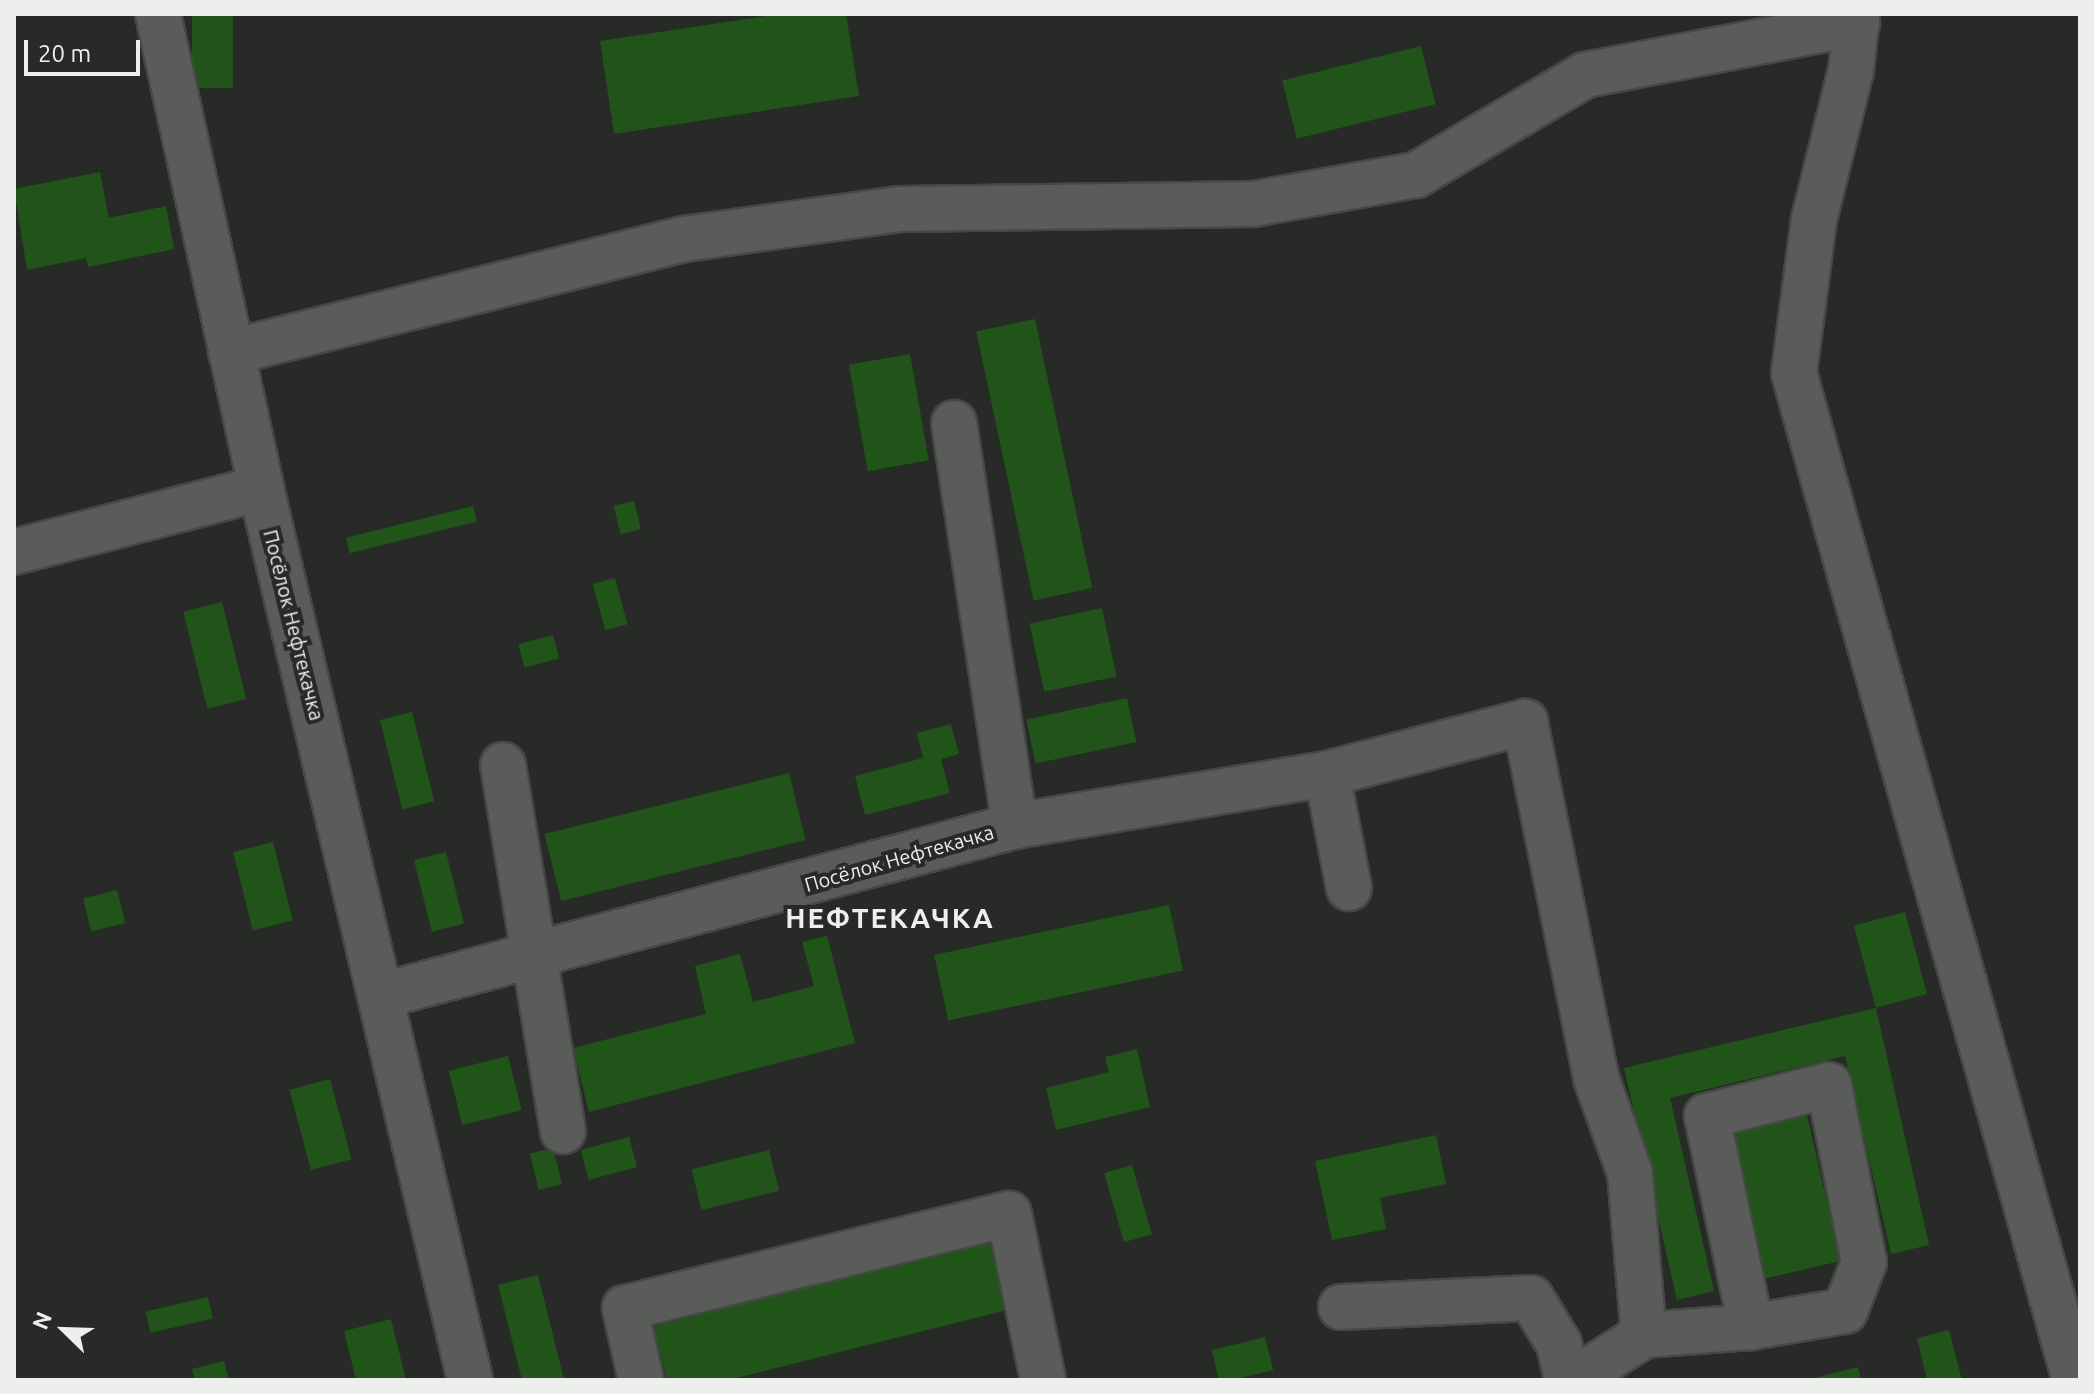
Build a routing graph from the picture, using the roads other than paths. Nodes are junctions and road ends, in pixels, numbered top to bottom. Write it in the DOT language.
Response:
graph roads {
  1 [pos="158,14"];
  2 [pos="1857,18"];
  3 [pos="231,352"];
  4 [pos="954,423"];
  5 [pos="261,488"];
  6 [pos="14,552"];
  7 [pos="503,765"];
  8 [pos="1327,774"];
  9 [pos="1015,826"];
  10 [pos="1349,888"];
  11 [pos="532,956"];
  12 [pos="384,995"];
  13 [pos="563,1131"];
  14 [pos="1341,1307"];
  15 [pos="1751,1327"];
  16 [pos="1644,1335"];
  17 [pos="470,1380"];
  18 [pos="641,1380"];
  19 [pos="1043,1380"];
  20 [pos="1567,1380"];
  21 [pos="1574,1380"];
  22 [pos="2075,1380"];
  1 -- 3 [label="street, Посёлок Нефтекачка"];
  2 -- 3 [label="street"];
  2 -- 22 [label="street"];
  3 -- 5 [label="street, Посёлок Нефтекачка"];
  4 -- 9 [label="street"];
  5 -- 6 [label="street"];
  5 -- 12 [label="street, Посёлок Нефтекачка"];
  7 -- 11 [label="street"];
  8 -- 9 [label="street, Посёлок Нефтекачка"];
  8 -- 10 [label="street"];
  8 -- 16 [label="street, Посёлок Нефтекачка"];
  9 -- 11 [label="street, Посёлок Нефтекачка"];
  11 -- 12 [label="street, Посёлок Нефтекачка"];
  11 -- 13 [label="street"];
  12 -- 17 [label="street, Посёлок Нефтекачка"];
  14 -- 20 [label="street"];
  15 -- 15 [label="street"];
  15 -- 16 [label="street"];
  16 -- 21 [label="street"];
  18 -- 19 [label="street"];
}
